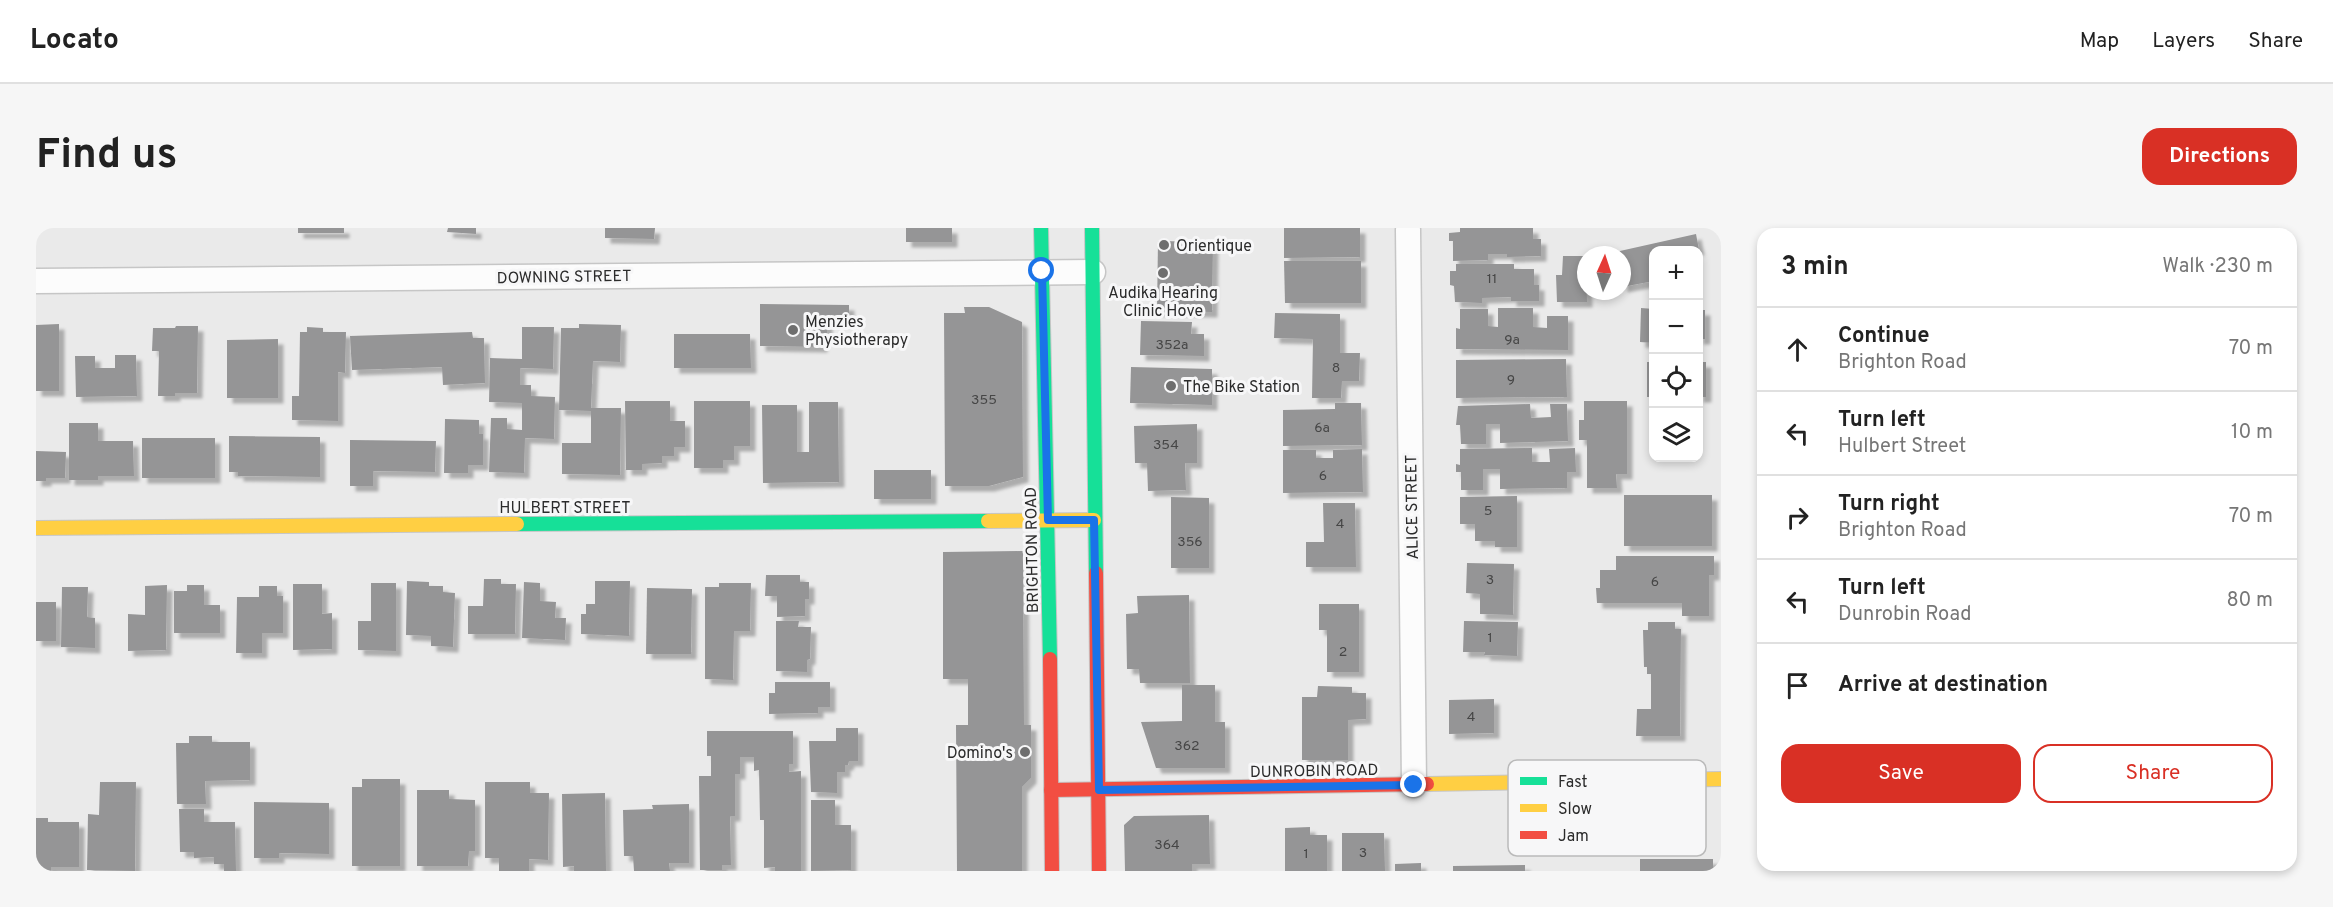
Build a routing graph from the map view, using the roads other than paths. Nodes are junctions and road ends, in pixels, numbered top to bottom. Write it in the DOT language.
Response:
graph roads {
  1 [pos="1041,228"];
  2 [pos="1092,228"];
  3 [pos="1408,230"];
  4 [pos="1042,271"];
  5 [pos="1093,272"];
  6 [pos="36,281"];
  7 [pos="1048,520"];
  8 [pos="1094,520"];
  9 [pos="36,528"];
  10 [pos="1706,779"];
  11 [pos="1721,779"];
  12 [pos="1508,783"];
  13 [pos="1414,785"];
  14 [pos="1051,790"];
  15 [pos="1099,790"];
  16 [pos="1052,871"];
  17 [pos="1099,871"];
  1 -- 4 [label="street, BRIGHTON ROAD"];
  2 -- 5 [label="street"];
  3 -- 13 [label="street, ALICE STREET"];
  4 -- 5 [label="street, DOWNING STREET"];
  4 -- 6 [label="street, DOWNING STREET"];
  4 -- 7 [label="street, BRIGHTON ROAD"];
  5 -- 8 [label="street"];
  7 -- 8 [label="street, HULBERT STREET"];
  7 -- 9 [label="street, HULBERT STREET"];
  7 -- 14 [label="street, BRIGHTON ROAD"];
  8 -- 15 [label="street"];
  10 -- 11 [label="street, DUNROBIN ROAD"];
  12 -- 13 [label="street, DUNROBIN ROAD"];
  13 -- 15 [label="street, DUNROBIN ROAD"];
  14 -- 15 [label="street, DUNROBIN ROAD"];
  14 -- 16 [label="street, BRIGHTON ROAD"];
  15 -- 17 [label="street"];
}
